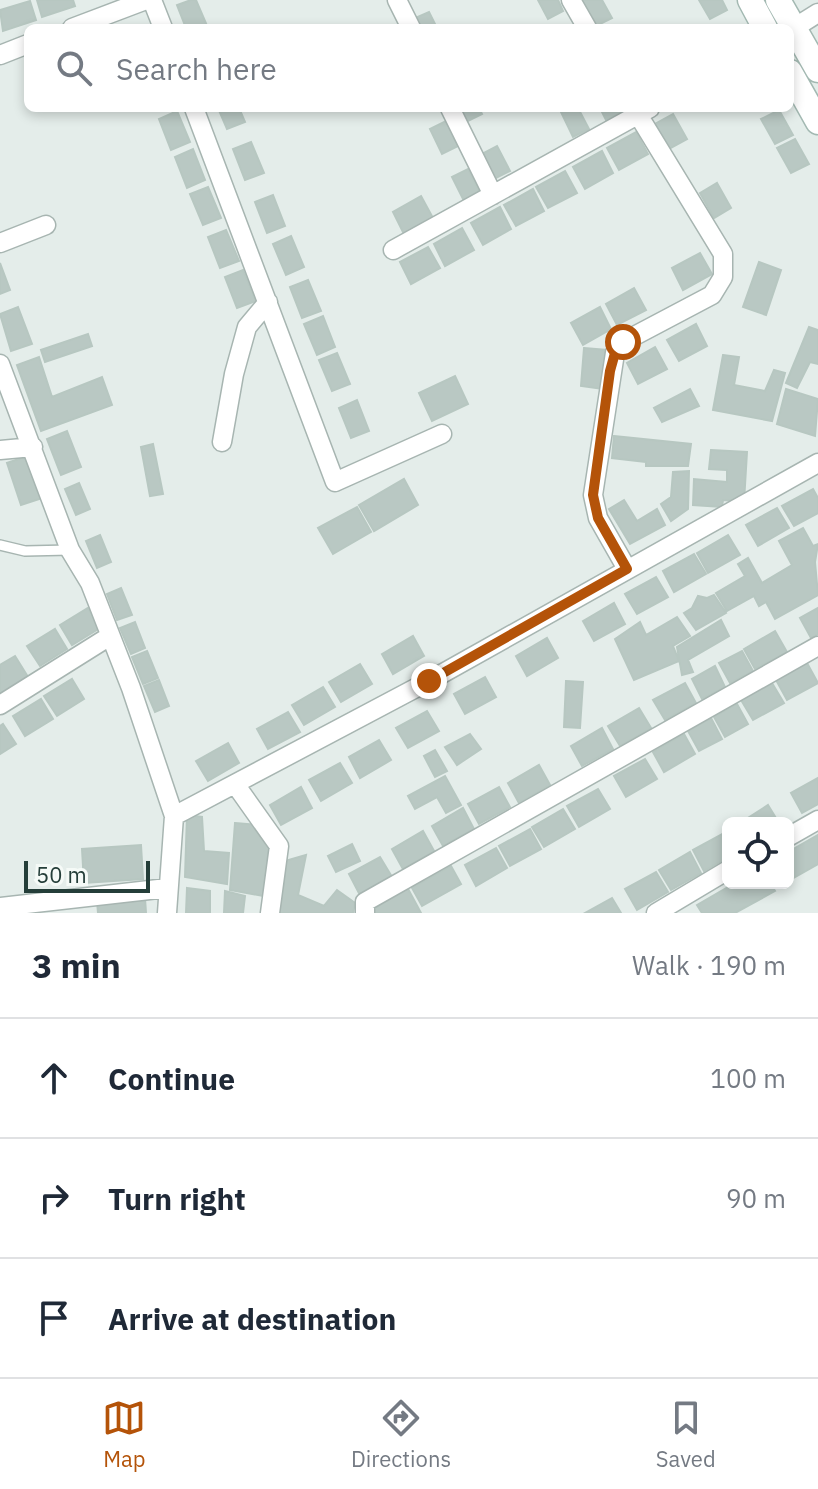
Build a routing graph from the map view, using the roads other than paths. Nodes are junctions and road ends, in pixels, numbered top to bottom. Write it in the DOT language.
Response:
graph roads {
  1 [pos="149,0"];
  2 [pos="397,0"];
  3 [pos="571,0"];
  4 [pos="750,0"];
  5 [pos="778,0"];
  6 [pos="818,13"];
  7 [pos="83,24"];
  8 [pos="161,24"];
  9 [pos="409,24"];
  10 [pos="585,24"];
  11 [pos="763,24"];
  12 [pos="790,24"];
  13 [pos="794,28"];
  14 [pos="794,32"];
  15 [pos="24,46"];
  16 [pos="0,55"];
  17 [pos="818,70"];
  18 [pos="794,79"];
  19 [pos="196,112"];
  20 [pos="452,112"];
  21 [pos="638,112"];
  22 [pos="642,112"];
  23 [pos="818,122"];
  24 [pos="493,195"];
  25 [pos="46,225"];
  26 [pos="0,243"];
  27 [pos="393,250"];
  28 [pos="268,302"];
  29 [pos="0,364"];
  30 [pos="442,434"];
  31 [pos="222,442"];
  32 [pos="33,447"];
  33 [pos="0,450"];
  34 [pos="817,466"];
  35 [pos="0,545"];
  36 [pos="70,550"];
  37 [pos="627,569"];
  38 [pos="110,636"];
  39 [pos="818,646"];
  40 [pos="0,705"];
  41 [pos="235,784"];
  42 [pos="174,816"];
  43 [pos="818,820"];
  44 [pos="794,834"];
  45 [pos="722,874"];
  46 [pos="167,888"];
  47 [pos="0,907"];
  48 [pos="167,913"];
  49 [pos="270,913"];
  50 [pos="365,913"];
  51 [pos="656,913"];
  1 -- 7 [label="street"];
  1 -- 8 [label="street"];
  2 -- 9 [label="street"];
  3 -- 10 [label="street"];
  4 -- 11 [label="main road"];
  5 -- 12 [label="main road"];
  6 -- 13 [label="street"];
  14 -- 17 [label="main road"];
  15 -- 16 [label="street"];
  18 -- 23 [label="main road"];
  19 -- 28 [label="street"];
  20 -- 24 [label="street"];
  21 -- 24 [label="street"];
  22 -- 37 [label="street"];
  24 -- 27 [label="street"];
  25 -- 26 [label="street"];
  28 -- 30 [label="street"];
  28 -- 31 [label="street"];
  29 -- 32 [label="street"];
  32 -- 33 [label="street"];
  32 -- 36 [label="street"];
  34 -- 37 [label="street"];
  35 -- 36 [label="lane"];
  36 -- 38 [label="street"];
  37 -- 41 [label="street"];
  38 -- 40 [label="street"];
  38 -- 42 [label="street"];
  39 -- 50 [label="street"];
  41 -- 42 [label="street"];
  41 -- 49 [label="street"];
  42 -- 46 [label="street"];
  43 -- 44 [label="street"];
  45 -- 51 [label="street"];
  46 -- 47 [label="street"];
  46 -- 48 [label="street"];
}
